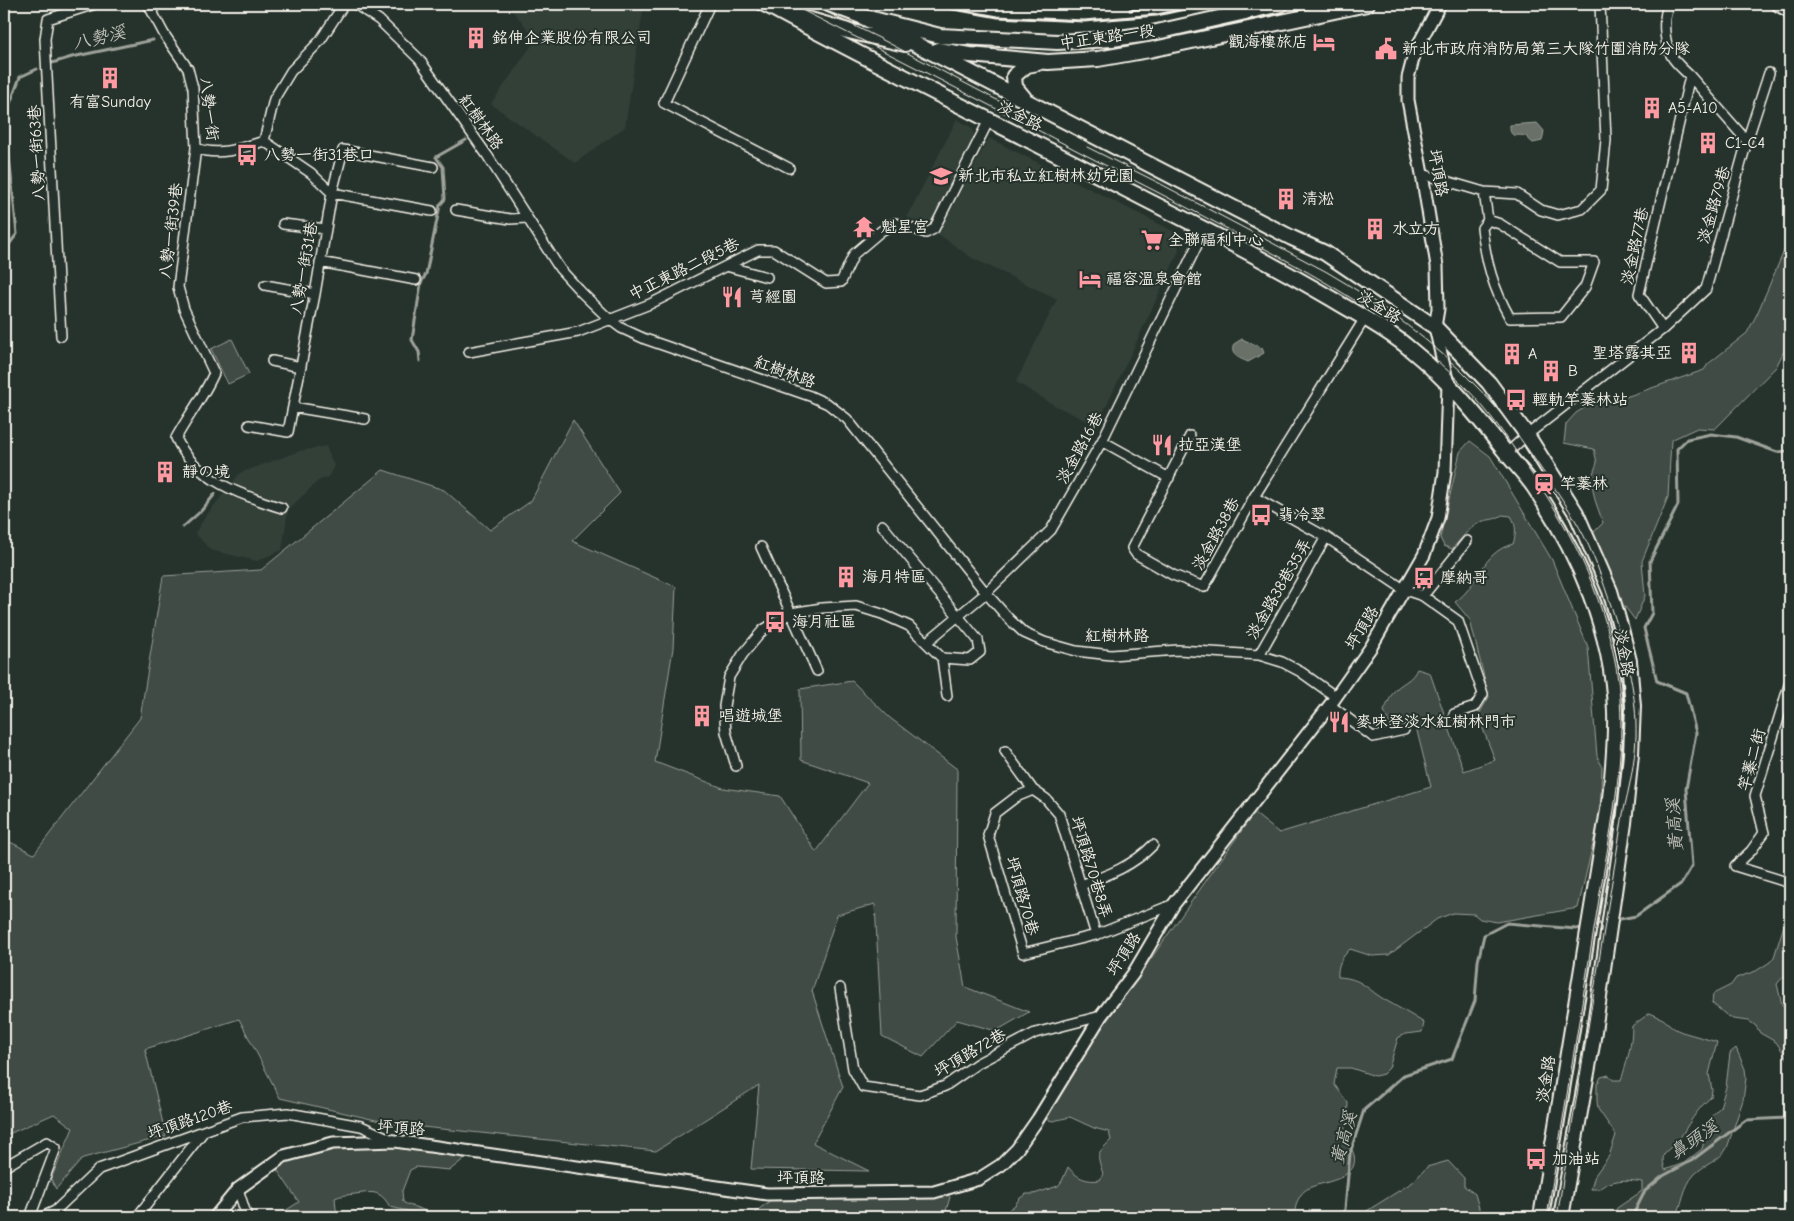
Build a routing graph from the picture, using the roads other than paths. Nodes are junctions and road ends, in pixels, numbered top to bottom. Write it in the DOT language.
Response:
graph roads {
  1 [pos="95,4"];
  2 [pos="148,4"];
  3 [pos="344,4"];
  4 [pos="355,4"];
  5 [pos="710,4"];
  6 [pos="764,4"];
  7 [pos="829,4"];
  8 [pos="1281,4"];
  9 [pos="1367,4"];
  10 [pos="1440,4"];
  11 [pos="1600,4"];
  12 [pos="1669,4"];
  13 [pos="1779,4"];
  14 [pos="776,10"];
  15 [pos="1790,10"];
  16 [pos="861,16"];
  17 [pos="926,49"];
  18 [pos="1048,62"];
  19 [pos="1769,73"];
  20 [pos="1690,76"];
  21 [pos="1030,103"];
  22 [pos="989,120"];
  23 [pos="1747,141"];
  24 [pos="264,142"];
  25 [pos="196,148"];
  26 [pos="433,167"];
  27 [pos="789,168"];
  28 [pos="1422,174"];
  29 [pos="1484,192"];
  30 [pos="332,193"];
  31 [pos="456,210"];
  32 [pos="432,211"];
  33 [pos="527,218"];
  34 [pos="1488,220"];
  35 [pos="283,224"];
  36 [pos="326,229"];
  37 [pos="1205,230"];
  38 [pos="320,262"];
  39 [pos="726,266"];
  40 [pos="767,277"];
  41 [pos="416,280"];
  42 [pos="265,285"];
  43 [pos="315,294"];
  44 [pos="1365,318"];
  45 [pos="609,319"];
  46 [pos="1435,327"];
  47 [pos="1663,329"];
  48 [pos="61,336"];
  49 [pos="469,352"];
  50 [pos="272,361"];
  51 [pos="301,366"];
  52 [pos="1448,384"];
  53 [pos="293,407"];
  54 [pos="365,419"];
  55 [pos="249,425"];
  56 [pos="1527,435"];
  57 [pos="1190,436"];
  58 [pos="1102,441"];
  59 [pos="1506,454"];
  60 [pos="1169,478"];
  61 [pos="1254,497"];
  62 [pos="282,508"];
  63 [pos="882,525"];
  64 [pos="1326,537"];
  65 [pos="1467,541"];
  66 [pos="761,546"];
  67 [pos="1405,590"];
  68 [pos="986,593"];
  69 [pos="1422,596"];
  70 [pos="791,613"];
  71 [pos="958,617"];
  72 [pos="927,642"];
  73 [pos="1259,655"];
  74 [pos="942,658"];
  75 [pos="817,671"];
  76 [pos="1790,682"];
  77 [pos="946,696"];
  78 [pos="1333,701"];
  79 [pos="1454,714"];
  80 [pos="1404,730"];
  81 [pos="1005,751"];
  82 [pos="736,766"];
  83 [pos="1033,790"];
  84 [pos="1153,845"];
  85 [pos="1790,882"];
  86 [pos="1081,885"];
  87 [pos="1174,904"];
  88 [pos="1096,935"];
  89 [pos="840,988"];
  90 [pos="1101,1016"];
  91 [pos="204,1131"];
  92 [pos="395,1141"];
  93 [pos="4,1166"];
  94 [pos="238,1189"];
  95 [pos="30,1217"];
  96 [pos="42,1217"];
  97 [pos="137,1217"];
  98 [pos="215,1217"];
  99 [pos="248,1217"];
  100 [pos="1541,1217"];
  101 [pos="1561,1217"];
  1 -- 48 [label="street, 八勢一街63巷"];
  2 -- 25 [label="street, 八勢一街"];
  3 -- 24 [label="street"];
  4 -- 33 [label="street, 紅樹林路"];
  5 -- 27 [label="street"];
  6 -- 14 [label="main road, 中正東路一段"];
  7 -- 16 [label="main road, 中正東路一段"];
  8 -- 16 [label="main road, 中正東路一段"];
  9 -- 18 [label="main road, 中正東路一段"];
  10 -- 28 [label="street, 坪頂路"];
  11 -- 29 [label="street"];
  12 -- 20 [label="street"];
  13 -- 15 [label="main road"];
  14 -- 17 [label="main road, 中正東路一段"];
  14 -- 22 [label="main road, 淡金路"];
  16 -- 17 [label="main road"];
  17 -- 18 [label="main road, 中正東路一段"];
  17 -- 21 [label="main road, 淡金路"];
  18 -- 21 [label="main road"];
  19 -- 23 [label="street, 淡金路79巷"];
  20 -- 23 [label="street"];
  20 -- 47 [label="street, 淡金路77巷"];
  21 -- 46 [label="main road, 淡金路"];
  22 -- 37 [label="main road, 淡金路"];
  22 -- 39 [label="street, 中正東路二段5巷"];
  23 -- 47 [label="street, 淡金路79巷"];
  24 -- 25 [label="street, 八勢一街"];
  24 -- 30 [label="street"];
  25 -- 62 [label="street, 八勢一街39巷"];
  26 -- 30 [label="street, 八勢一街31巷"];
  28 -- 29 [label="street"];
  28 -- 46 [label="street, 坪頂路"];
  29 -- 34 [label="street"];
  30 -- 32 [label="street"];
  30 -- 36 [label="street, 八勢一街31巷"];
  31 -- 33 [label="street"];
  33 -- 45 [label="street, 紅樹林路"];
  34 -- 34 [label="street"];
  35 -- 36 [label="street"];
  36 -- 38 [label="street, 八勢一街31巷"];
  37 -- 44 [label="main road, 淡金路"];
  37 -- 58 [label="street, 淡金路16巷"];
  38 -- 41 [label="street"];
  38 -- 43 [label="street, 八勢一街31巷"];
  39 -- 40 [label="street"];
  39 -- 45 [label="street, 中正東路二段5巷"];
  42 -- 43 [label="street"];
  43 -- 51 [label="street, 八勢一街31巷"];
  44 -- 52 [label="main road, 淡金路"];
  44 -- 61 [label="street, 淡金路38巷"];
  45 -- 49 [label="street, 中正東路二段5巷"];
  45 -- 68 [label="street, 紅樹林路"];
  46 -- 52 [label="street, 坪頂路"];
  46 -- 56 [label="main road, 淡金路"];
  47 -- 56 [label="street"];
  50 -- 51 [label="street"];
  51 -- 53 [label="street, 八勢一街31巷"];
  52 -- 59 [label="main road, 淡金路"];
  52 -- 67 [label="street, 坪頂路"];
  53 -- 54 [label="street"];
  53 -- 55 [label="street, 八勢一街31巷"];
  56 -- 59 [label="street"];
  56 -- 101 [label="main road, 淡金路"];
  57 -- 60 [label="street, 淡金路38巷"];
  58 -- 60 [label="street"];
  58 -- 68 [label="street, 淡金路16巷"];
  59 -- 100 [label="main road, 淡金路"];
  60 -- 61 [label="street, 淡金路38巷"];
  61 -- 64 [label="street"];
  63 -- 71 [label="street"];
  64 -- 67 [label="street"];
  64 -- 73 [label="street, 淡金路38巷35弄"];
  65 -- 69 [label="street"];
  66 -- 70 [label="street"];
  67 -- 69 [label="street"];
  67 -- 78 [label="street, 坪頂路"];
  68 -- 71 [label="street, 淡金路16巷"];
  68 -- 73 [label="street, 紅樹林路"];
  69 -- 79 [label="street"];
  70 -- 72 [label="street"];
  70 -- 75 [label="street"];
  70 -- 82 [label="street"];
  71 -- 72 [label="street, 淡金路16巷"];
  71 -- 74 [label="street"];
  72 -- 74 [label="street"];
  73 -- 78 [label="street, 紅樹林路"];
  74 -- 77 [label="street"];
  76 -- 85 [label="street, 竿蓁二街"];
  78 -- 80 [label="street, 紅樹林路"];
  78 -- 87 [label="street, 坪頂路"];
  81 -- 83 [label="street"];
  83 -- 86 [label="street, 坪頂路70巷8弄"];
  83 -- 88 [label="street, 坪頂路70巷"];
  84 -- 86 [label="street"];
  86 -- 88 [label="street, 坪頂路70巷8弄"];
  87 -- 88 [label="street, 坪頂路70巷"];
  87 -- 90 [label="street, 坪頂路"];
  89 -- 90 [label="street, 坪頂路72巷"];
  90 -- 92 [label="street, 坪頂路"];
  91 -- 92 [label="street, 坪頂路120巷"];
  91 -- 96 [label="street, 坪頂路120巷"];
  91 -- 97 [label="street"];
  92 -- 94 [label="street, 坪頂路"];
  93 -- 95 [label="street"];
  94 -- 98 [label="street, 坪頂路"];
  94 -- 99 [label="street"];
}
